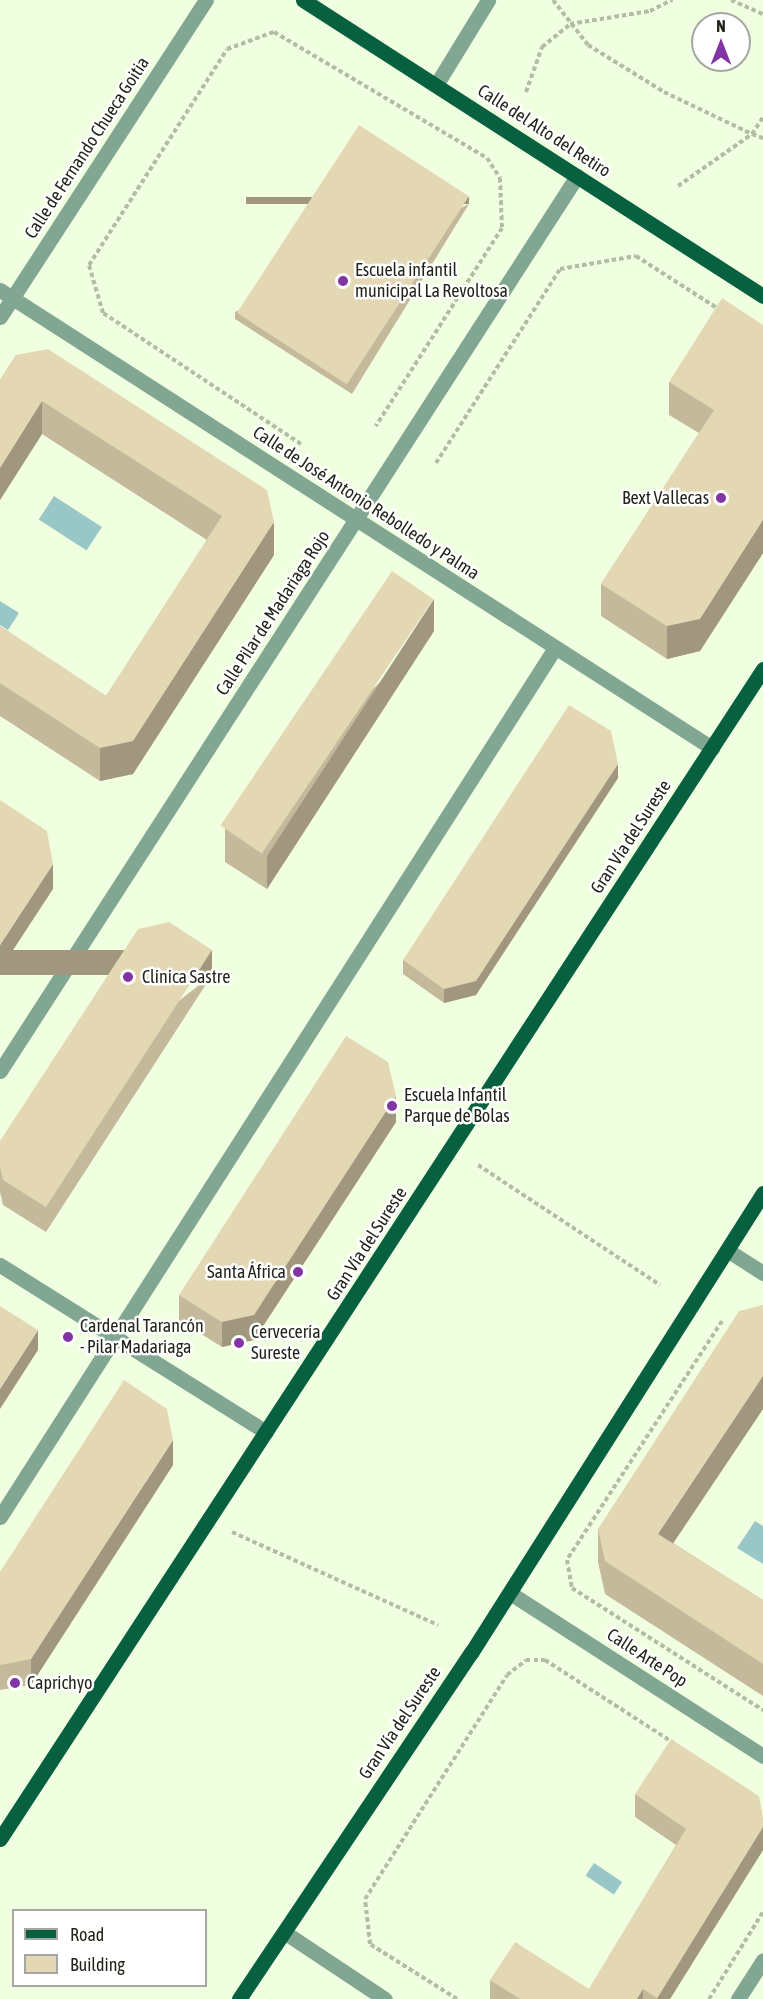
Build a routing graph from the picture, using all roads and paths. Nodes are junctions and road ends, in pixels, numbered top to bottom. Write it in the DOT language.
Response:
graph roads {
  1 [pos="206,0"];
  2 [pos="488,0"];
  3 [pos="553,0"];
  4 [pos="672,0"];
  5 [pos="731,0"];
  6 [pos="313,3"];
  7 [pos="763,14"];
  8 [pos="570,24"];
  9 [pos="436,85"];
  10 [pos="526,92"];
  11 [pos="763,117"];
  12 [pos="752,134"];
  13 [pos="763,138"];
  14 [pos="578,176"];
  15 [pos="678,186"];
  16 [pos="6,294"];
  17 [pos="763,296"];
  18 [pos="724,312"];
  19 [pos="0,317"];
  20 [pos="376,426"];
  21 [pos="301,444"];
  22 [pos="436,463"];
  23 [pos="356,520"];
  24 [pos="555,648"];
  25 [pos="763,669"];
  26 [pos="712,748"];
  27 [pos="0,1071"];
  28 [pos="478,1165"];
  29 [pos="763,1193"];
  30 [pos="727,1250"];
  31 [pos="0,1265"];
  32 [pos="763,1274"];
  33 [pos="660,1285"];
  34 [pos="722,1321"];
  35 [pos="114,1339"];
  36 [pos="266,1432"];
  37 [pos="0,1517"];
  38 [pos="232,1532"];
  39 [pos="510,1593"];
  40 [pos="438,1625"];
  41 [pos="763,1710"];
  42 [pos="684,1749"];
  43 [pos="763,1756"];
  44 [pos="0,1839"];
  45 [pos="763,1912"];
  46 [pos="284,1932"];
  47 [pos="763,1960"];
  48 [pos="239,1999"];
  49 [pos="385,1999"];
  50 [pos="457,1999"];
  51 [pos="709,1999"];
  52 [pos="738,1999"];
  1 -- 16 [label="street, Calle de Fernando Chueca Goitia"];
  2 -- 9 [label="street"];
  3 -- 8 [label="path"];
  4 -- 8 [label="path"];
  5 -- 7 [label="path"];
  6 -- 9 [label="main road, Calle del Alto del Retiro"];
  8 -- 10 [label="path"];
  8 -- 12 [label="path"];
  9 -- 14 [label="main road, Calle del Alto del Retiro"];
  11 -- 12 [label="path"];
  12 -- 13 [label="path"];
  12 -- 15 [label="path"];
  14 -- 17 [label="main road, Calle del Alto del Retiro"];
  14 -- 23 [label="street, Calle Pilar de Madariaga Rojo"];
  16 -- 19 [label="street, Calle de Fernando Chueca Goitia"];
  16 -- 23 [label="street, Calle de José Antonio Rebolledo y Palma"];
  18 -- 22 [label="path"];
  20 -- 21 [label="path"];
  23 -- 24 [label="street, Calle de José Antonio Rebolledo y Palma"];
  23 -- 27 [label="street, Calle Pilar de Madariaga Rojo"];
  24 -- 26 [label="street, Calle de José Antonio Rebolledo y Palma"];
  24 -- 35 [label="street"];
  25 -- 26 [label="main road, Gran Vía del Sureste"];
  26 -- 36 [label="main road, Gran Vía del Sureste"];
  28 -- 33 [label="path"];
  29 -- 30 [label="main road, Gran Vía del Sureste"];
  30 -- 32 [label="street"];
  30 -- 39 [label="main road, Gran Vía del Sureste"];
  31 -- 35 [label="street"];
  34 -- 41 [label="path"];
  35 -- 36 [label="street"];
  35 -- 37 [label="street"];
  36 -- 44 [label="main road, Gran Vía del Sureste"];
  38 -- 40 [label="path"];
  39 -- 43 [label="street, Calle Arte Pop"];
  39 -- 46 [label="main road, Gran Vía del Sureste"];
  42 -- 50 [label="path"];
  45 -- 51 [label="path"];
  46 -- 48 [label="main road, Gran Vía del Sureste"];
  46 -- 49 [label="street"];
  47 -- 52 [label="street"];
}
